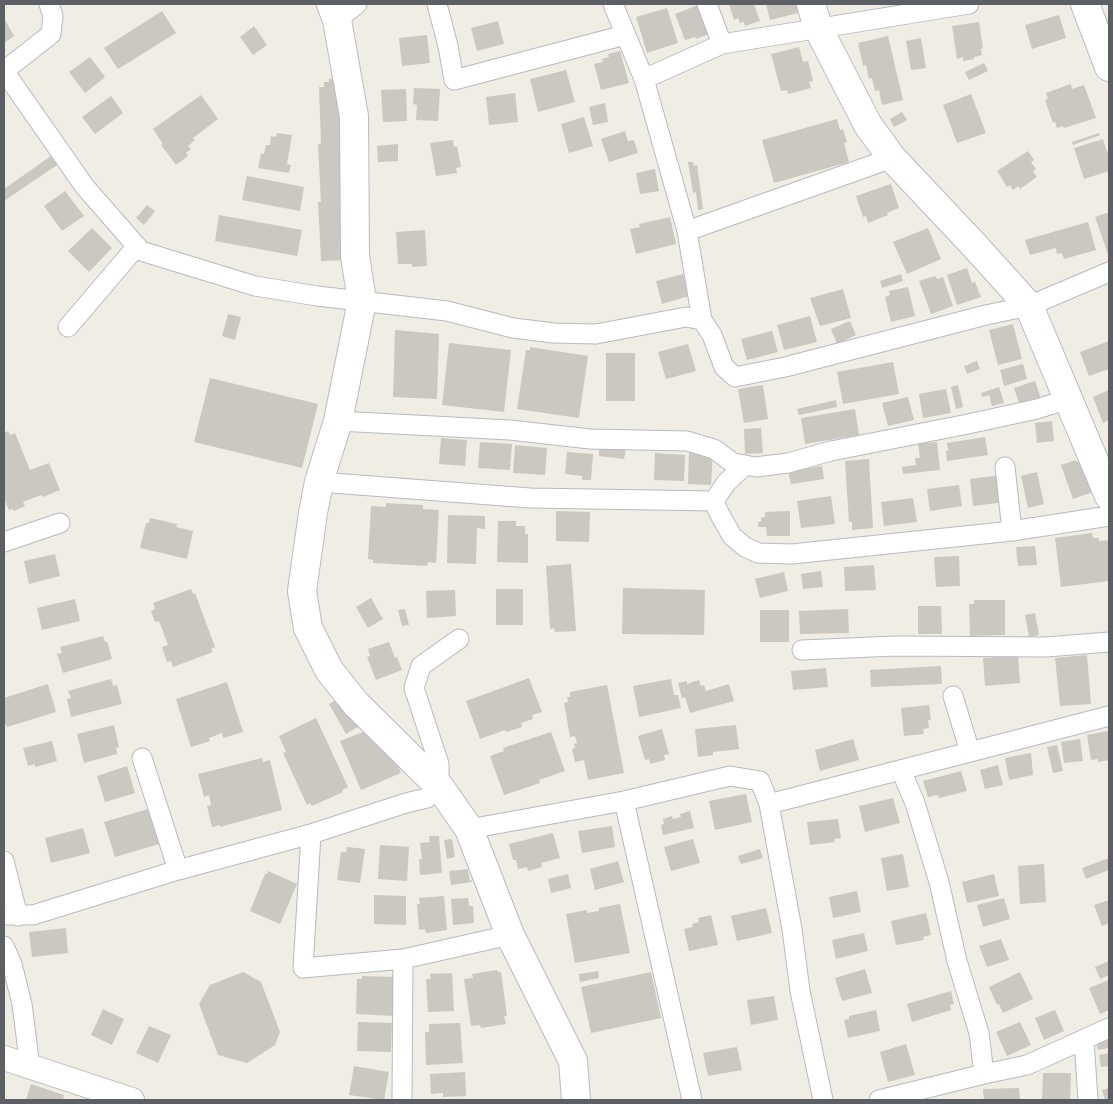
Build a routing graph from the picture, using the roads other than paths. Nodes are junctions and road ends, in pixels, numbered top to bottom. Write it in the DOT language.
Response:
graph roads {
  1 [pos="49,4"];
  2 [pos="436,4"];
  3 [pos="613,4"];
  4 [pos="707,4"];
  5 [pos="969,4"];
  6 [pos="1085,4"];
  7 [pos="342,9"];
  8 [pos="815,16"];
  9 [pos="625,36"];
  10 [pos="722,44"];
  11 [pos="1109,67"];
  12 [pos="4,71"];
  13 [pos="644,78"];
  14 [pos="892,158"];
  15 [pos="687,231"];
  16 [pos="137,246"];
  17 [pos="1109,272"];
  18 [pos="362,300"];
  19 [pos="1029,306"];
  20 [pos="702,320"];
  21 [pos="68,327"];
  22 [pos="1068,399"];
  23 [pos="338,421"];
  24 [pos="745,465"];
  25 [pos="1005,467"];
  26 [pos="319,482"];
  27 [pos="1109,496"];
  28 [pos="714,501"];
  29 [pos="1109,516"];
  30 [pos="60,523"];
  31 [pos="1012,531"];
  32 [pos="4,542"];
  33 [pos="459,639"];
  34 [pos="1109,642"];
  35 [pos="802,650"];
  36 [pos="953,696"];
  37 [pos="1109,716"];
  38 [pos="970,752"];
  39 [pos="142,758"];
  40 [pos="901,770"];
  41 [pos="439,786"];
  42 [pos="624,801"];
  43 [pos="769,804"];
  44 [pos="469,829"];
  45 [pos="311,834"];
  46 [pos="4,861"];
  47 [pos="178,870"];
  48 [pos="11,915"];
  49 [pos="510,935"];
  50 [pos="4,946"];
  51 [pos="403,959"];
  52 [pos="1109,1028"];
  53 [pos="1084,1040"];
  54 [pos="4,1058"];
  55 [pos="30,1067"];
  56 [pos="984,1074"];
  57 [pos="923,1094"];
  58 [pos="132,1100"];
  59 [pos="402,1100"];
  60 [pos="576,1100"];
  61 [pos="692,1100"];
  62 [pos="823,1100"];
  63 [pos="879,1100"];
  64 [pos="1088,1100"];
  1 -- 12 [label="street"];
  2 -- 9 [label="street"];
  3 -- 9 [label="street"];
  4 -- 10 [label="street"];
  5 -- 8 [label="street"];
  6 -- 11 [label="main road"];
  7 -- 18 [label="main road"];
  8 -- 10 [label="street"];
  8 -- 14 [label="main road"];
  9 -- 13 [label="street"];
  10 -- 13 [label="street"];
  12 -- 16 [label="street"];
  13 -- 15 [label="street"];
  14 -- 15 [label="street"];
  14 -- 19 [label="main road"];
  15 -- 20 [label="street"];
  16 -- 18 [label="street"];
  16 -- 21 [label="street"];
  17 -- 19 [label="street"];
  18 -- 20 [label="street"];
  18 -- 23 [label="main road"];
  19 -- 20 [label="street"];
  19 -- 22 [label="main road"];
  22 -- 24 [label="street"];
  22 -- 27 [label="main road"];
  23 -- 24 [label="street"];
  23 -- 26 [label="main road"];
  24 -- 28 [label="street"];
  25 -- 31 [label="street"];
  26 -- 28 [label="street"];
  26 -- 41 [label="main road"];
  28 -- 31 [label="street"];
  29 -- 31 [label="street"];
  30 -- 32 [label="street"];
  33 -- 41 [label="street"];
  34 -- 35 [label="street"];
  36 -- 38 [label="street"];
  37 -- 38 [label="street"];
  38 -- 40 [label="street"];
  39 -- 47 [label="street"];
  40 -- 43 [label="street"];
  40 -- 56 [label="street"];
  41 -- 44 [label="main road"];
  41 -- 45 [label="street"];
  42 -- 43 [label="street"];
  42 -- 44 [label="street"];
  42 -- 61 [label="street"];
  43 -- 62 [label="street"];
  44 -- 49 [label="main road"];
  45 -- 47 [label="street"];
  45 -- 51 [label="street"];
  46 -- 48 [label="street"];
  47 -- 48 [label="street"];
  49 -- 51 [label="street"];
  49 -- 60 [label="main road"];
  50 -- 55 [label="street"];
  51 -- 59 [label="street"];
  52 -- 53 [label="street"];
  53 -- 56 [label="street"];
  53 -- 64 [label="street"];
  54 -- 55 [label="street"];
  55 -- 58 [label="street"];
  56 -- 57 [label="street"];
  57 -- 63 [label="street"];
}
